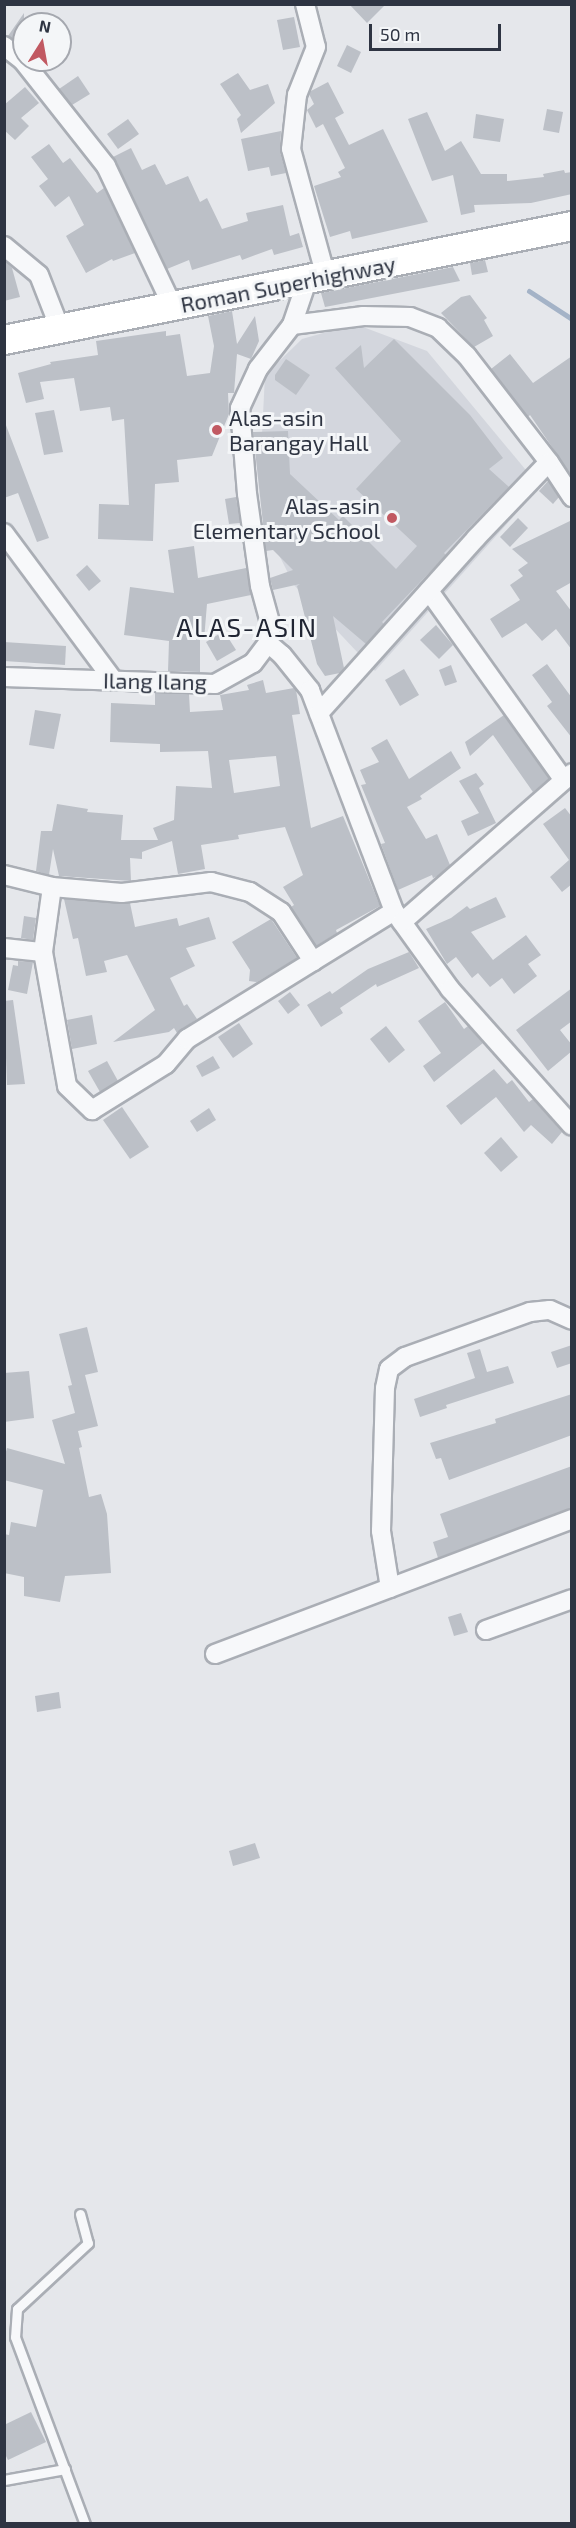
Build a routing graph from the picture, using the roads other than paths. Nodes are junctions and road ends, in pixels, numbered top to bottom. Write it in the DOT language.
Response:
graph roads {
  1 [pos="304,4"];
  2 [pos="4,46"];
  3 [pos="572,226"];
  4 [pos="4,246"];
  5 [pos="316,279"];
  6 [pos="173,307"];
  7 [pos="292,325"];
  8 [pos="60,329"];
  9 [pos="4,340"];
  10 [pos="549,462"];
  11 [pos="572,497"];
  12 [pos="4,533"];
  13 [pos="429,591"];
  14 [pos="268,643"];
  15 [pos="4,677"];
  16 [pos="113,680"];
  17 [pos="319,713"];
  18 [pos="568,776"];
  19 [pos="4,875"];
  20 [pos="52,887"];
  21 [pos="398,917"];
  22 [pos="4,948"];
  23 [pos="43,952"];
  24 [pos="313,962"];
  25 [pos="572,1126"];
  26 [pos="572,1320"];
  27 [pos="572,1519"];
  28 [pos="390,1588"];
  29 [pos="572,1599"];
  30 [pos="486,1630"];
  31 [pos="215,1654"];
  32 [pos="80,2214"];
  33 [pos="65,2469"];
  34 [pos="4,2480"];
  35 [pos="85,2523"];
  1 -- 5 [label="street"];
  2 -- 6 [label="street"];
  3 -- 5 [label="main road, Roman Superhighway"];
  4 -- 8 [label="street"];
  5 -- 6 [label="main road, Roman Superhighway"];
  5 -- 7 [label="street"];
  6 -- 8 [label="main road, Roman Superhighway"];
  7 -- 10 [label="street"];
  7 -- 14 [label="street"];
  8 -- 9 [label="main road, Roman Superhighway"];
  10 -- 11 [label="street"];
  10 -- 13 [label="street"];
  12 -- 16 [label="street"];
  13 -- 17 [label="street"];
  13 -- 18 [label="street"];
  14 -- 16 [label="street, Ilang Ilang"];
  14 -- 17 [label="street"];
  15 -- 16 [label="street, Ilang Ilang"];
  17 -- 21 [label="street"];
  18 -- 21 [label="street"];
  19 -- 20 [label="street"];
  20 -- 23 [label="street"];
  20 -- 24 [label="street"];
  21 -- 24 [label="street"];
  21 -- 25 [label="street"];
  22 -- 23 [label="street"];
  23 -- 24 [label="street"];
  26 -- 28 [label="street"];
  27 -- 28 [label="street"];
  28 -- 31 [label="street"];
  29 -- 30 [label="street"];
  32 -- 33 [label="lane"];
  33 -- 34 [label="lane"];
  33 -- 35 [label="lane"];
}
